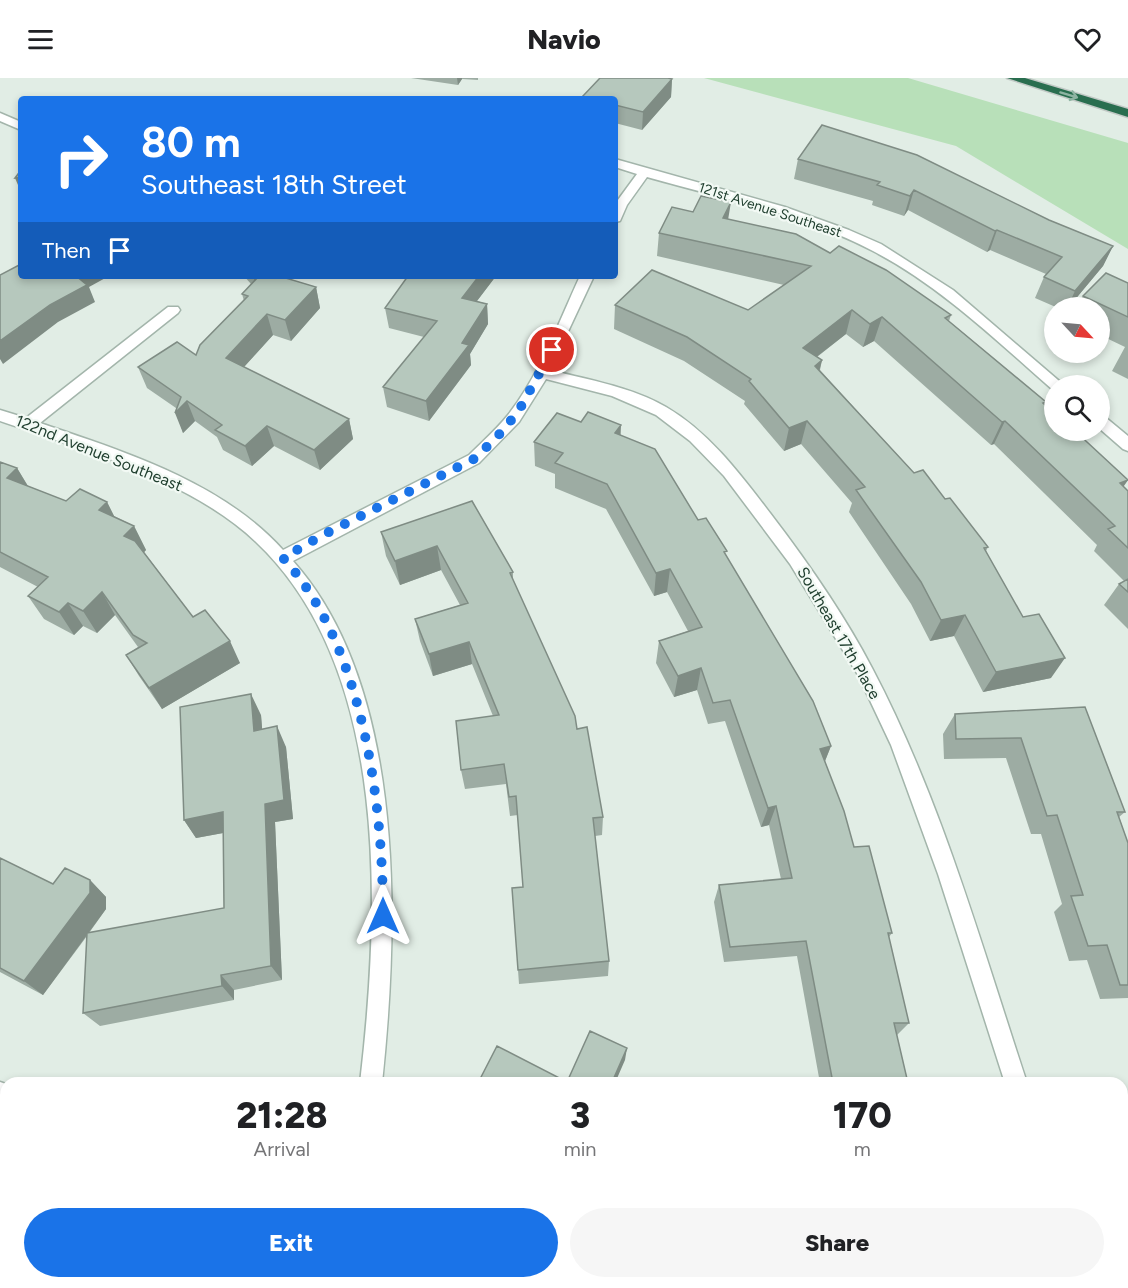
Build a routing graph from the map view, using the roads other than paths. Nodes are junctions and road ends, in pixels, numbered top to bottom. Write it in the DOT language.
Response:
graph roads {
  1 [pos="1013,78"];
  2 [pos="1128,113"];
  3 [pos="0,117"];
  4 [pos="18,125"];
  5 [pos="618,164"];
  6 [pos="645,172"];
  7 [pos="618,212"];
  8 [pos="586,279"];
  9 [pos="172,310"];
  10 [pos="541,373"];
  11 [pos="1045,375"];
  12 [pos="0,415"];
  13 [pos="28,425"];
  14 [pos="1110,430"];
  15 [pos="1128,445"];
  16 [pos="283,558"];
  17 [pos="372,1077"];
  18 [pos="1014,1077"];
  1 -- 2 [label="highway, one-way"];
  3 -- 4 [label="street"];
  5 -- 6 [label="street, 121st Avenue Southeast"];
  6 -- 7 [label="street"];
  6 -- 11 [label="street, 121st Avenue Southeast"];
  8 -- 10 [label="street"];
  9 -- 13 [label="street"];
  10 -- 16 [label="street"];
  10 -- 18 [label="street, Southeast 17th Place"];
  12 -- 13 [label="street, 122nd Avenue Southeast"];
  13 -- 16 [label="street, 122nd Avenue Southeast"];
  14 -- 15 [label="street"];
  16 -- 17 [label="street, 122nd Avenue Southeast"];
}
